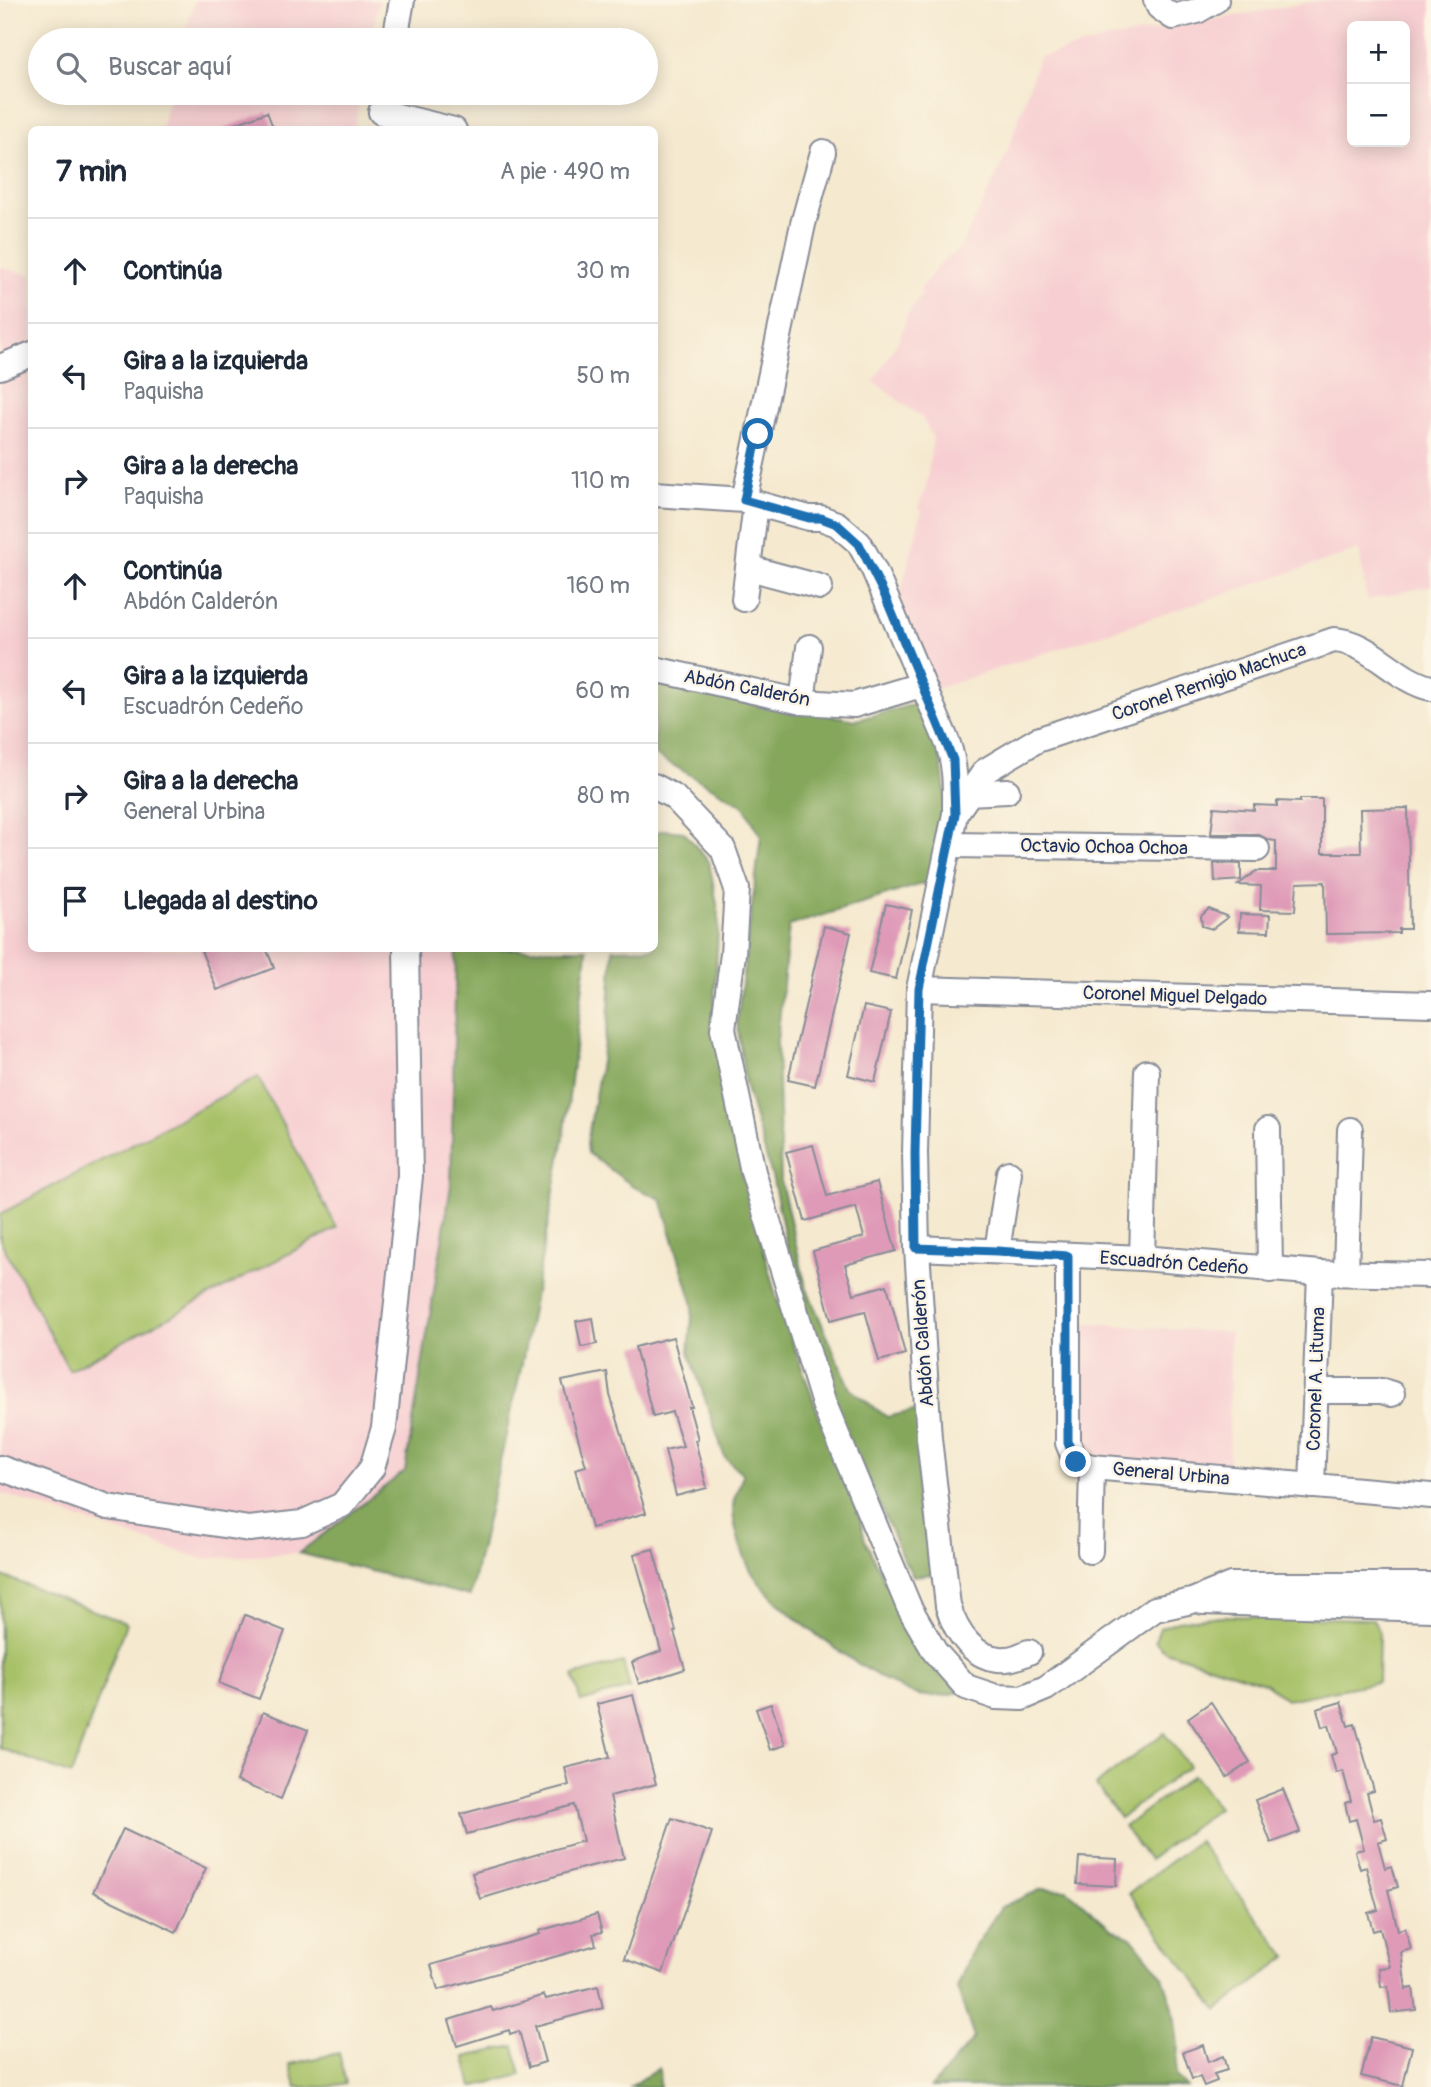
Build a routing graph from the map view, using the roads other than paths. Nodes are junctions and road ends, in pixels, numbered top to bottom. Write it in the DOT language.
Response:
graph roads {
  1 [pos="402,0"];
  2 [pos="1156,0"];
  3 [pos="1216,0"];
  4 [pos="397,28"];
  5 [pos="381,111"];
  6 [pos="439,126"];
  7 [pos="823,152"];
  8 [pos="28,356"];
  9 [pos="0,367"];
  10 [pos="658,494"];
  11 [pos="750,502"];
  12 [pos="749,568"];
  13 [pos="820,587"];
  14 [pos="744,598"];
  15 [pos="810,647"];
  16 [pos="658,670"];
  17 [pos="921,685"];
  18 [pos="1431,688"];
  19 [pos="802,702"];
  20 [pos="985,771"];
  21 [pos="658,788"];
  22 [pos="1007,791"];
  23 [pos="968,793"];
  24 [pos="955,814"];
  25 [pos="950,845"];
  26 [pos="1257,849"];
  27 [pos="406,952"];
  28 [pos="919,989"];
  29 [pos="1431,1004"];
  30 [pos="1147,1072"];
  31 [pos="1268,1129"];
  32 [pos="1350,1130"];
  33 [pos="1009,1173"];
  34 [pos="916,1248"];
  35 [pos="997,1251"];
  36 [pos="1068,1256"];
  37 [pos="1142,1258"];
  38 [pos="1270,1270"];
  39 [pos="1320,1273"];
  40 [pos="1346,1273"];
  41 [pos="1431,1276"];
  42 [pos="1317,1391"];
  43 [pos="1392,1394"];
  44 [pos="0,1468"];
  45 [pos="1092,1468"];
  46 [pos="1312,1486"];
  47 [pos="1431,1496"];
  48 [pos="1090,1551"];
  49 [pos="1431,1585"];
  50 [pos="1192,1601"];
  51 [pos="1431,1609"];
  52 [pos="1029,1652"];
  1 -- 4 [label="street"];
  2 -- 3 [label="street"];
  5 -- 6 [label="street"];
  7 -- 11 [label="street"];
  8 -- 9 [label="street"];
  10 -- 11 [label="street"];
  11 -- 12 [label="street"];
  11 -- 17 [label="street"];
  12 -- 13 [label="street"];
  12 -- 14 [label="street"];
  15 -- 19 [label="street"];
  16 -- 19 [label="street, Abdón Calderón"];
  17 -- 19 [label="street, Abdón Calderón"];
  17 -- 24 [label="street"];
  18 -- 20 [label="street, Coronel Remigio Machuca"];
  20 -- 23 [label="street, Abdón Calderón"];
  21 -- 50 [label="street"];
  22 -- 23 [label="street"];
  23 -- 24 [label="street, Abdón Calderón"];
  24 -- 25 [label="street, Abdón Calderón"];
  25 -- 26 [label="street, Octavio Ochoa Ochoa"];
  25 -- 28 [label="street, Abdón Calderón"];
  27 -- 44 [label="street"];
  28 -- 29 [label="street, Coronel Miguel Delgado"];
  28 -- 34 [label="street, Abdón Calderón"];
  30 -- 37 [label="street"];
  31 -- 38 [label="street"];
  32 -- 40 [label="street"];
  33 -- 35 [label="street"];
  34 -- 35 [label="street, Escuadrón Cedeño"];
  34 -- 52 [label="street, Abdón Calderón"];
  35 -- 36 [label="street, Escuadrón Cedeño"];
  36 -- 37 [label="street, Escuadrón Cedeño"];
  36 -- 45 [label="street, General Urbina"];
  37 -- 38 [label="street, Escuadrón Cedeño"];
  38 -- 39 [label="street, Escuadrón Cedeño"];
  39 -- 40 [label="street, Escuadrón Cedeño"];
  39 -- 42 [label="street, Coronel A. Lituma"];
  40 -- 41 [label="street, Escuadrón Cedeño"];
  42 -- 43 [label="street"];
  42 -- 46 [label="street, Coronel A. Lituma"];
  45 -- 46 [label="street, General Urbina"];
  45 -- 48 [label="street"];
  46 -- 47 [label="street, General Urbina"];
  49 -- 50 [label="street"];
  50 -- 51 [label="street"];
}
